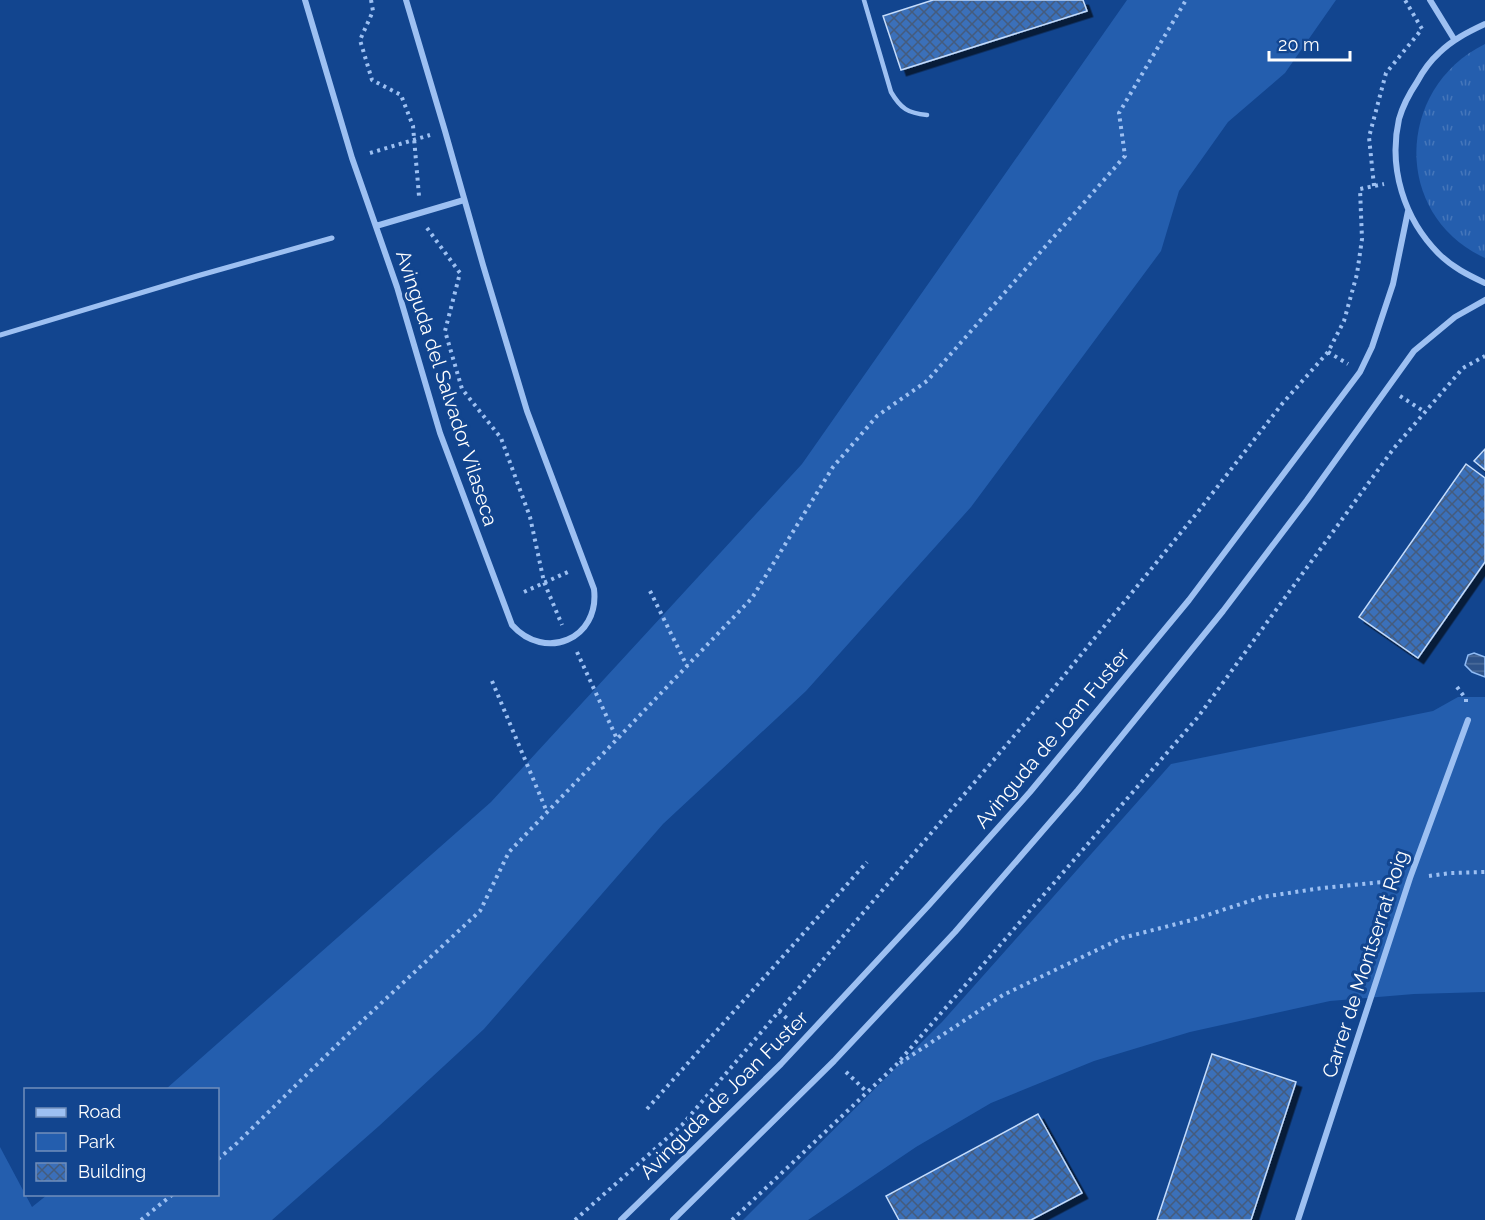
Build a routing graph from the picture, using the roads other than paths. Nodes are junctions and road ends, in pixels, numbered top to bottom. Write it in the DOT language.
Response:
graph roads {
  1 [pos="305,0"];
  2 [pos="406,0"];
  3 [pos="864,0"];
  4 [pos="1430,0"];
  5 [pos="1485,24"];
  6 [pos="1454,39"];
  7 [pos="927,116"];
  8 [pos="464,200"];
  9 [pos="1408,211"];
  10 [pos="376,226"];
  11 [pos="332,238"];
  12 [pos="1485,283"];
  13 [pos="1485,300"];
  14 [pos="0,335"];
  15 [pos="1468,720"];
  16 [pos="621,1220"];
  17 [pos="673,1220"];
  18 [pos="1298,1220"];
  1 -- 10 [label="street, Avinguda del Salvador Vilaseca"];
  2 -- 8 [label="street"];
  3 -- 7 [label="lane"];
  4 -- 6 [label="street"];
  5 -- 6 [label="street"];
  6 -- 9 [label="street"];
  8 -- 10 [label="street"];
  8 -- 10 [label="street, Avinguda del Salvador Vilaseca"];
  9 -- 12 [label="street"];
  9 -- 16 [label="street, Avinguda de Joan Fuster"];
  11 -- 14 [label="street"];
  13 -- 17 [label="street"];
  15 -- 18 [label="street, Carrer de Montserrat Roig"];
}
